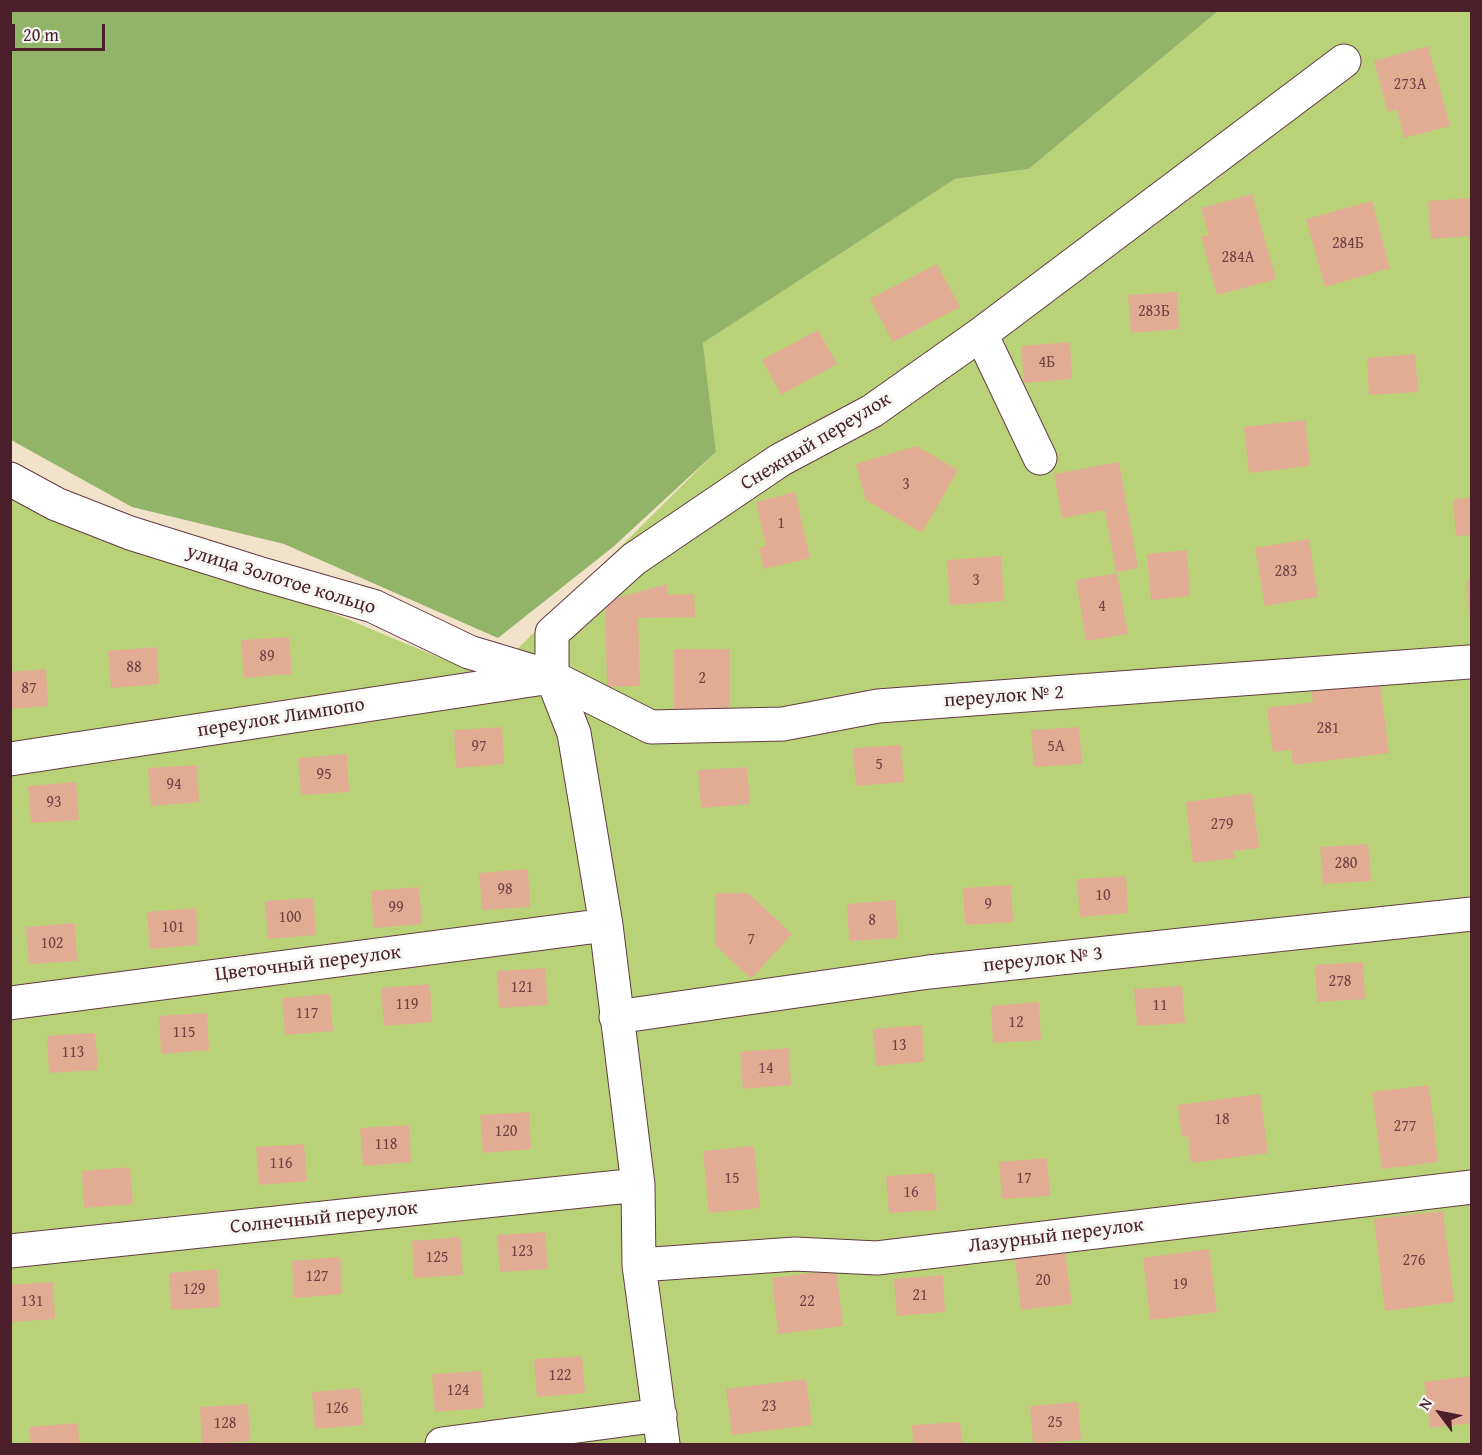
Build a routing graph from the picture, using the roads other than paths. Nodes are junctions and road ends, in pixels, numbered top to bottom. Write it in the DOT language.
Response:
graph roads {
  1 [pos="1344,61"];
  2 [pos="981,334"];
  3 [pos="1040,458"];
  4 [pos="10,479"];
  5 [pos="1469,662"];
  6 [pos="552,677"];
  7 [pos="10,759"];
  8 [pos="1472,914"];
  9 [pos="606,925"];
  10 [pos="10,1003"];
  11 [pos="616,1017"];
  12 [pos="639,1185"];
  13 [pos="1472,1186"];
  14 [pos="10,1251"];
  15 [pos="639,1265"];
  16 [pos="661,1430"];
  17 [pos="442,1444"];
  1 -- 2 [label="street, Снежный переулок"];
  2 -- 3 [label="street"];
  2 -- 6 [label="street, Снежный переулок"];
  4 -- 6 [label="street, улица Золотое кольцо"];
  5 -- 6 [label="street, переулок № 2"];
  6 -- 7 [label="street, переулок Лимпопо"];
  6 -- 9 [label="street"];
  8 -- 11 [label="street, переулок № 3"];
  9 -- 10 [label="street, Цветочный переулок"];
  9 -- 11 [label="street"];
  11 -- 12 [label="street"];
  12 -- 14 [label="street, Солнечный переулок"];
  12 -- 15 [label="street"];
  13 -- 15 [label="street, Лазурный переулок"];
  15 -- 16 [label="street"];
  16 -- 17 [label="street"];
}
